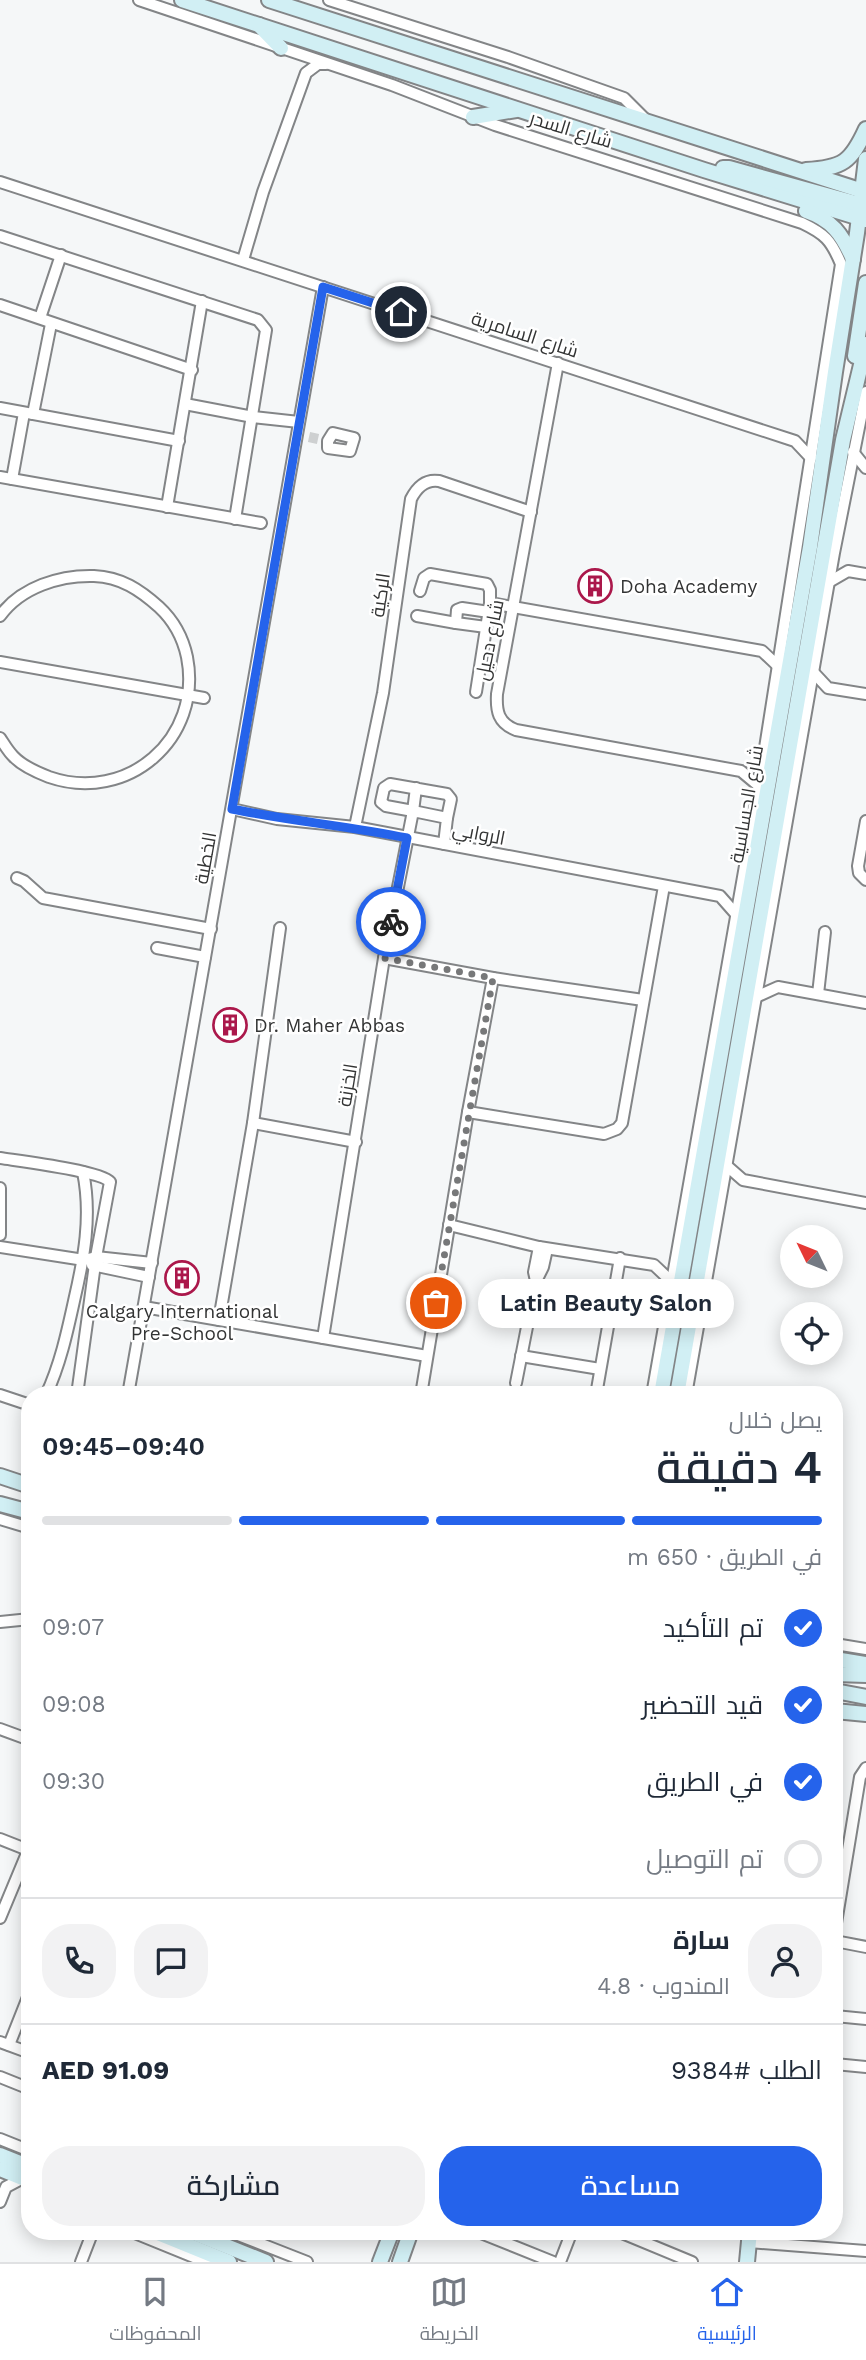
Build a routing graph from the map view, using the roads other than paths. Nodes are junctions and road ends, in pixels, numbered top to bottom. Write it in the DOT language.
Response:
graph roads {
  1 [pos="139,0"];
  2 [pos="182,0"];
  3 [pos="273,0"];
  4 [pos="329,0"];
  5 [pos="258,24"];
  6 [pos="287,50"];
  7 [pos="326,64"];
  8 [pos="306,73"];
  9 [pos="520,110"];
  10 [pos="473,117"];
  11 [pos="648,122"];
  12 [pos="866,129"];
  13 [pos="866,159"];
  14 [pos="705,170"];
  15 [pos="800,170"];
  16 [pos="0,182"];
  17 [pos="864,204"];
  18 [pos="0,236"];
  19 [pos="61,256"];
  20 [pos="243,260"];
  21 [pos="853,261"];
  22 [pos="866,283"];
  23 [pos="323,287"];
  24 [pos="202,301"];
  25 [pos="0,305"];
  26 [pos="40,318"];
  27 [pos="51,324"];
  28 [pos="866,348"];
  29 [pos="558,363"];
  30 [pos="192,370"];
  31 [pos="833,392"];
  32 [pos="866,392"];
  33 [pos="186,404"];
  34 [pos="820,405"];
  35 [pos="0,408"];
  36 [pos="849,410"];
  37 [pos="29,414"];
  38 [pos="253,417"];
  39 [pos="299,422"];
  40 [pos="857,426"];
  41 [pos="814,433"];
  42 [pos="297,436"];
  43 [pos="318,439"];
  44 [pos="179,441"];
  45 [pos="795,442"];
  46 [pos="853,452"];
  47 [pos="811,458"];
  48 [pos="866,468"];
  49 [pos="6,478"];
  50 [pos="167,507"];
  51 [pos="531,512"];
  52 [pos="235,519"];
  53 [pos="261,523"];
  54 [pos="834,553"];
  55 [pos="848,570"];
  56 [pos="866,574"];
  57 [pos="829,582"];
  58 [pos="420,591"];
  59 [pos="13,603"];
  60 [pos="0,604"];
  61 [pos="514,606"];
  62 [pos="489,607"];
  63 [pos="0,616"];
  64 [pos="417,617"];
  65 [pos="456,623"];
  66 [pos="486,627"];
  67 [pos="781,639"];
  68 [pos="813,641"];
  69 [pos="762,651"];
  70 [pos="0,662"];
  71 [pos="778,666"];
  72 [pos="814,673"];
  73 [pos="828,688"];
  74 [pos="476,692"];
  75 [pos="773,694"];
  76 [pos="866,694"];
  77 [pos="187,696"];
  78 [pos="204,698"];
  79 [pos="808,699"];
  80 [pos="781,714"];
  81 [pos="799,722"];
  82 [pos="0,738"];
  83 [pos="762,760"];
  84 [pos="741,771"];
  85 [pos="759,786"];
  86 [pos="416,788"];
  87 [pos="232,809"];
  88 [pos="413,811"];
  89 [pos="447,818"];
  90 [pos="866,821"];
  91 [pos="355,827"];
  92 [pos="407,838"];
  93 [pos="444,844"];
  94 [pos="756,857"];
  95 [pos="742,877"];
  96 [pos="17,878"];
  97 [pos="866,880"];
  98 [pos="664,886"];
  99 [pos="720,896"];
  100 [pos="735,913"];
  101 [pos="280,928"];
  102 [pos="211,929"];
  103 [pos="733,930"];
  104 [pos="825,932"];
  105 [pos="761,943"];
  106 [pos="740,944"];
  107 [pos="157,947"];
  108 [pos="205,957"];
  109 [pos="384,958"];
  110 [pos="761,972"];
  111 [pos="493,978"];
  112 [pos="778,987"];
  113 [pos="818,994"];
  114 [pos="756,997"];
  115 [pos="643,1000"];
  116 [pos="866,1003"];
  117 [pos="468,1112"];
  118 [pos="253,1124"];
  119 [pos="728,1132"];
  120 [pos="356,1142"];
  121 [pos="0,1158"];
  122 [pos="727,1166"];
  123 [pos="83,1172"];
  124 [pos="743,1180"];
  125 [pos="0,1188"];
  126 [pos="723,1189"];
  127 [pos="866,1203"];
  128 [pos="718,1211"];
  129 [pos="699,1222"];
  130 [pos="449,1225"];
  131 [pos="0,1236"];
  132 [pos="680,1238"];
  133 [pos="0,1247"];
  134 [pos="543,1248"];
  135 [pos="677,1254"];
  136 [pos="620,1258"];
  137 [pos="84,1260"];
  138 [pos="96,1262"];
  139 [pos="152,1263"];
  140 [pos="654,1265"];
  141 [pos="149,1277"];
  142 [pos="672,1282"];
  143 [pos="535,1287"];
  144 [pos="611,1304"];
  145 [pos="144,1307"];
  146 [pos="219,1320"];
  147 [pos="323,1338"];
  148 [pos="66,1339"];
  149 [pos="85,1346"];
  150 [pos="427,1356"];
  151 [pos="521,1356"];
  152 [pos="600,1369"];
  153 [pos="516,1383"];
  154 [pos="50,1386"];
  155 [pos="78,1386"];
  156 [pos="130,1386"];
  157 [pos="422,1386"];
  158 [pos="597,1386"];
  159 [pos="654,1386"];
  160 [pos="663,1386"];
  161 [pos="678,1386"];
  162 [pos="688,1386"];
  163 [pos="0,1395"];
  164 [pos="21,1402"];
  165 [pos="0,1476"];
  166 [pos="21,1483"];
  167 [pos="0,1503"];
  168 [pos="21,1509"];
  169 [pos="0,1519"];
  170 [pos="21,1525"];
  171 [pos="21,1620"];
  172 [pos="0,1622"];
  173 [pos="843,1645"];
  174 [pos="866,1649"];
  175 [pos="843,1660"];
  176 [pos="866,1664"];
  177 [pos="843,1674"];
  178 [pos="866,1675"];
  179 [pos="843,1693"];
  180 [pos="866,1697"];
  181 [pos="843,1714"];
  182 [pos="866,1714"];
  183 [pos="0,1729"];
  184 [pos="21,1737"];
  185 [pos="866,1768"];
  186 [pos="0,1839"];
  187 [pos="21,1846"];
  188 [pos="21,1868"];
  189 [pos="843,1880"];
  190 [pos="0,1919"];
  191 [pos="843,1943"];
  192 [pos="866,1947"];
  193 [pos="21,2010"];
  194 [pos="843,2016"];
  195 [pos="866,2019"];
  196 [pos="4,2044"];
  197 [pos="21,2050"];
  198 [pos="843,2065"];
  199 [pos="866,2067"];
  200 [pos="0,2077"];
  201 [pos="21,2085"];
  202 [pos="0,2139"];
  203 [pos="21,2147"];
  204 [pos="0,2155"];
  205 [pos="0,2170"];
  206 [pos="21,2171"];
  207 [pos="21,2174"];
  208 [pos="21,2178"];
  209 [pos="6,2187"];
  210 [pos="0,2202"];
  211 [pos="90,2240"];
  212 [pos="149,2240"];
  213 [pos="175,2240"];
  214 [pos="211,2240"];
  215 [pos="251,2240"];
  216 [pos="389,2240"];
  217 [pos="397,2240"];
  218 [pos="408,2240"];
  219 [pos="498,2240"];
  220 [pos="569,2240"];
  221 [pos="639,2240"];
  222 [pos="749,2240"];
  223 [pos="776,2240"];
  224 [pos="866,2250"];
  225 [pos="190,2259"];
  226 [pos="80,2262"];
  227 [pos="206,2262"];
  228 [pos="229,2262"];
  229 [pos="266,2262"];
  230 [pos="307,2262"];
  231 [pos="380,2262"];
  232 [pos="388,2262"];
  233 [pos="400,2262"];
  234 [pos="553,2262"];
  235 [pos="560,2262"];
  236 [pos="692,2262"];
  237 [pos="747,2262"];
  1 -- 6 [label="street, شارع السدر"];
  2 -- 5 [label="street, شارع السدر"];
  3 -- 11 [label="street, شارع السدر"];
  4 -- 11 [label="street, شارع السدر"];
  5 -- 6 [label="street"];
  5 -- 9 [label="street, شارع السدر"];
  6 -- 7 [label="street, شارع السدر"];
  6 -- 8 [label="street"];
  7 -- 8 [label="street"];
  7 -- 10 [label="street, شارع السدر"];
  8 -- 20 [label="street"];
  9 -- 10 [label="street"];
  9 -- 14 [label="street, شارع السدر"];
  10 -- 34 [label="street, شارع السدر"];
  11 -- 15 [label="street, شارع السدر"];
  12 -- 15 [label="street"];
  13 -- 17 [label="street, شارع الجساسية"];
  14 -- 17 [label="street"];
  14 -- 21 [label="street"];
  15 -- 17 [label="street, شارع السدر"];
  16 -- 20 [label="street, شارع السامرية"];
  17 -- 21 [label="street, شارع الجساسية"];
  18 -- 19 [label="street"];
  19 -- 24 [label="street"];
  19 -- 26 [label="street"];
  20 -- 23 [label="street, شارع السامرية"];
  21 -- 31 [label="street, شارع الجساسية"];
  22 -- 36 [label="street"];
  23 -- 29 [label="street, شارع السامرية"];
  23 -- 39 [label="street, الخطية"];
  24 -- 30 [label="street"];
  24 -- 38 [label="street"];
  25 -- 26 [label="street"];
  26 -- 27 [label="street"];
  27 -- 30 [label="street"];
  27 -- 37 [label="street"];
  28 -- 36 [label="street, شارع الجساسية"];
  29 -- 45 [label="street, شارع السامرية"];
  29 -- 51 [label="street, شارع دحيل"];
  30 -- 33 [label="street"];
  31 -- 34 [label="street"];
  31 -- 80 [label="street, شارع الجساسية"];
  32 -- 40 [label="street, شارع الجساسية"];
  33 -- 38 [label="street"];
  33 -- 44 [label="street"];
  34 -- 41 [label="street, شارع الجساسية"];
  35 -- 37 [label="street"];
  36 -- 40 [label="street"];
  36 -- 68 [label="street, شارع الجساسية"];
  37 -- 44 [label="street"];
  37 -- 49 [label="street"];
  38 -- 39 [label="street"];
  38 -- 52 [label="street"];
  39 -- 42 [label="street, الخطية"];
  40 -- 46 [label="street, شارع الجساسية"];
  41 -- 45 [label="street"];
  41 -- 47 [label="street, شارع الجساسية"];
  42 -- 43 [label="street"];
  42 -- 87 [label="street, الخطية"];
  44 -- 50 [label="street"];
  45 -- 47 [label="street, شارع السامرية"];
  46 -- 48 [label="street"];
  46 -- 54 [label="street, شارع الجساسية"];
  47 -- 67 [label="street, شارع الجساسية"];
  49 -- 50 [label="street"];
  50 -- 52 [label="street"];
  51 -- 61 [label="street, شارع دحيل"];
  51 -- 91 [label="street, الركية"];
  52 -- 53 [label="street"];
  54 -- 55 [label="street"];
  54 -- 57 [label="street, شارع الجساسية"];
  55 -- 56 [label="street"];
  55 -- 57 [label="street"];
  57 -- 68 [label="street, شارع الجساسية"];
  58 -- 62 [label="street"];
  59 -- 60 [label="street"];
  59 -- 63 [label="street"];
  59 -- 77 [label="street"];
  61 -- 62 [label="street"];
  61 -- 69 [label="street"];
  61 -- 84 [label="street, شارع دحيل"];
  62 -- 65 [label="street"];
  62 -- 66 [label="street"];
  64 -- 65 [label="street"];
  65 -- 66 [label="street"];
  66 -- 74 [label="street"];
  67 -- 69 [label="street"];
  67 -- 71 [label="street, شارع الجساسية"];
  68 -- 72 [label="street, شارع الجساسية"];
  68 -- 81 [label="street, شارع الجساسية"];
  69 -- 71 [label="street"];
  70 -- 77 [label="street"];
  71 -- 75 [label="street, شارع الجساسية"];
  72 -- 73 [label="street"];
  72 -- 79 [label="street, شارع الجساسية"];
  73 -- 76 [label="street"];
  73 -- 79 [label="street"];
  75 -- 80 [label="street"];
  75 -- 83 [label="street, شارع الجساسية"];
  77 -- 78 [label="street"];
  77 -- 82 [label="street"];
  79 -- 81 [label="street, شارع الجساسية"];
  80 -- 94 [label="street, شارع الجساسية"];
  81 -- 105 [label="street, شارع الجساسية"];
  83 -- 84 [label="street"];
  83 -- 85 [label="street, شارع الجساسية"];
  84 -- 85 [label="street, شارع دحيل"];
  85 -- 95 [label="street, شارع الجساسية"];
  86 -- 88 [label="street, الخزنة"];
  86 -- 88 [label="street"];
  86 -- 89 [label="street"];
  87 -- 91 [label="street, الروابي"];
  87 -- 102 [label="street, الخطية"];
  88 -- 89 [label="street"];
  88 -- 92 [label="street, الخزنة"];
  89 -- 93 [label="street"];
  90 -- 97 [label="street"];
  91 -- 92 [label="street, الروابي"];
  92 -- 93 [label="street, الروابي"];
  92 -- 109 [label="street, الخزنة"];
  93 -- 98 [label="street, الروابي"];
  94 -- 95 [label="street"];
  94 -- 106 [label="street, شارع الجساسية"];
  95 -- 99 [label="street"];
  95 -- 100 [label="street, شارع الجساسية"];
  96 -- 102 [label="street"];
  98 -- 99 [label="street, الروابي"];
  98 -- 115 [label="street"];
  99 -- 100 [label="street"];
  100 -- 103 [label="street, شارع الجساسية"];
  101 -- 118 [label="street"];
  102 -- 108 [label="street, الخطية"];
  103 -- 106 [label="street"];
  103 -- 132 [label="street, شارع الجساسية"];
  104 -- 113 [label="street"];
  105 -- 110 [label="street, شارع الجساسية"];
  105 -- 119 [label="street, شارع الجساسية"];
  106 -- 129 [label="street, شارع الجساسية"];
  107 -- 108 [label="street"];
  108 -- 139 [label="street, الخطية"];
  109 -- 111 [label="street"];
  109 -- 120 [label="street, الخزنة"];
  110 -- 112 [label="street"];
  110 -- 114 [label="street, شارع الجساسية"];
  111 -- 115 [label="street"];
  111 -- 117 [label="street"];
  112 -- 113 [label="street"];
  112 -- 114 [label="street"];
  113 -- 116 [label="street"];
  114 -- 119 [label="street, شارع الجساسية"];
  115 -- 117 [label="street"];
  117 -- 130 [label="street"];
  118 -- 120 [label="street"];
  118 -- 146 [label="street"];
  119 -- 122 [label="street, شارع الجساسية"];
  119 -- 129 [label="street, شارع الجساسية"];
  120 -- 147 [label="street, الخزنة"];
  121 -- 123 [label="street"];
  122 -- 124 [label="street"];
  122 -- 126 [label="street, شارع الجساسية"];
  123 -- 137 [label="street"];
  123 -- 138 [label="street"];
  124 -- 126 [label="street"];
  124 -- 127 [label="street"];
  125 -- 131 [label="street"];
  126 -- 128 [label="street, شارع الجساسية"];
  128 -- 129 [label="street"];
  128 -- 162 [label="street, شارع الجساسية"];
  129 -- 132 [label="street"];
  129 -- 160 [label="street, شارع الجساسية"];
  129 -- 161 [label="street, شارع الجساسية"];
  130 -- 134 [label="street"];
  130 -- 150 [label="street"];
  132 -- 135 [label="street, شارع الجساسية"];
  133 -- 137 [label="street"];
  134 -- 136 [label="street"];
  134 -- 143 [label="street"];
  135 -- 140 [label="street"];
  135 -- 142 [label="street, شارع الجساسية"];
  136 -- 140 [label="street"];
  136 -- 144 [label="street"];
  137 -- 138 [label="street"];
  137 -- 148 [label="street"];
  138 -- 139 [label="street"];
  138 -- 141 [label="street"];
  138 -- 149 [label="street"];
  139 -- 141 [label="street, الخطية"];
  140 -- 142 [label="street"];
  141 -- 145 [label="street, الخطية"];
  142 -- 159 [label="street, شارع الجساسية"];
  143 -- 144 [label="street"];
  143 -- 151 [label="street"];
  144 -- 152 [label="street"];
  145 -- 146 [label="street"];
  145 -- 156 [label="street, الخطية"];
  146 -- 147 [label="street"];
  147 -- 150 [label="street"];
  148 -- 149 [label="street"];
  148 -- 154 [label="street"];
  149 -- 155 [label="street"];
  150 -- 157 [label="street"];
  151 -- 152 [label="street"];
  151 -- 153 [label="street"];
  152 -- 158 [label="street"];
  163 -- 164 [label="street"];
  165 -- 166 [label="street"];
  167 -- 168 [label="street"];
  169 -- 170 [label="street"];
  171 -- 172 [label="street"];
  173 -- 174 [label="street"];
  175 -- 176 [label="street"];
  177 -- 178 [label="street"];
  179 -- 180 [label="street"];
  181 -- 182 [label="street"];
  183 -- 184 [label="street"];
  185 -- 189 [label="street"];
  186 -- 187 [label="street"];
  188 -- 190 [label="street"];
  191 -- 192 [label="street"];
  193 -- 196 [label="street"];
  194 -- 195 [label="street"];
  196 -- 197 [label="street"];
  198 -- 199 [label="street"];
  200 -- 201 [label="street"];
  202 -- 203 [label="street"];
  204 -- 206 [label="street"];
  205 -- 207 [label="street"];
  205 -- 209 [label="street"];
  208 -- 209 [label="street"];
  209 -- 210 [label="street"];
  211 -- 226 [label="street"];
  212 -- 225 [label="street"];
  213 -- 228 [label="street"];
  214 -- 229 [label="street"];
  215 -- 230 [label="street"];
  216 -- 231 [label="street"];
  217 -- 232 [label="street"];
  218 -- 233 [label="street"];
  219 -- 234 [label="street"];
  220 -- 235 [label="street"];
  221 -- 236 [label="street"];
  222 -- 237 [label="street"];
  223 -- 224 [label="street"];
  225 -- 227 [label="street"];
}
